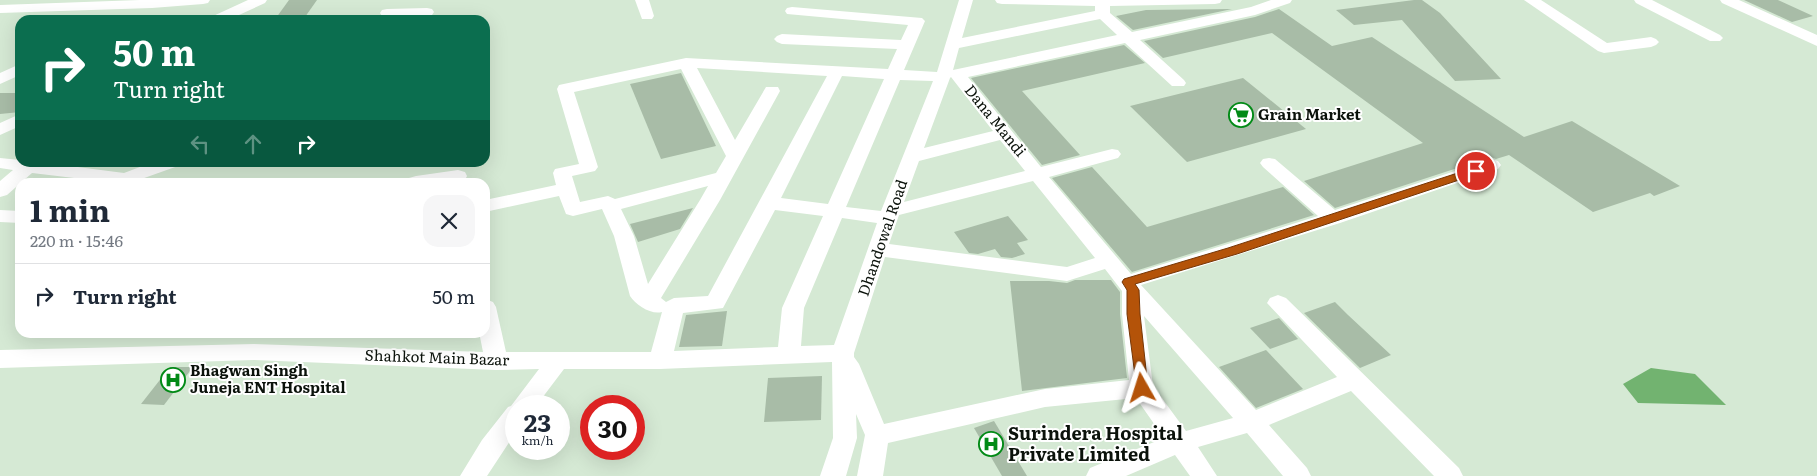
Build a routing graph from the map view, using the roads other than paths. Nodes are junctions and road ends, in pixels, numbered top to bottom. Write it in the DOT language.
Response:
graph roads {
  1 [pos="204,0"];
  2 [pos="260,0"];
  3 [pos="399,0"];
  4 [pos="642,0"];
  5 [pos="966,0"];
  6 [pos="1002,0"];
  7 [pos="1215,0"];
  8 [pos="1285,0"];
  9 [pos="1531,0"];
  10 [pos="1641,0"];
  11 [pos="1727,0"];
  12 [pos="94,3"];
  13 [pos="152,4"];
  14 [pos="794,6"];
  15 [pos="1103,8"];
  16 [pos="0,9"];
  17 [pos="429,11"];
  18 [pos="131,15"];
  19 [pos="227,15"];
  20 [pos="387,15"];
  21 [pos="400,15"];
  22 [pos="647,16"];
  23 [pos="1128,38"];
  24 [pos="1715,38"];
  25 [pos="782,39"];
  26 [pos="1816,40"];
  27 [pos="1651,42"];
  28 [pos="907,45"];
  29 [pos="952,45"];
  30 [pos="686,63"];
  31 [pos="772,66"];
  32 [pos="15,71"];
  33 [pos="950,71"];
  34 [pos="837,72"];
  35 [pos="894,75"];
  36 [pos="0,78"];
  37 [pos="1178,83"];
  38 [pos="772,91"];
  39 [pos="15,122"];
  40 [pos="0,130"];
  41 [pos="1005,133"];
  42 [pos="1112,154"];
  43 [pos="735,156"];
  44 [pos="912,157"];
  45 [pos="0,163"];
  46 [pos="1270,163"];
  47 [pos="15,165"];
  48 [pos="1492,165"];
  49 [pos="28,167"];
  50 [pos="159,167"];
  51 [pos="458,174"];
  52 [pos="1037,174"];
  53 [pos="722,177"];
  54 [pos="16,178"];
  55 [pos="103,178"];
  56 [pos="132,178"];
  57 [pos="437,178"];
  58 [pos="15,179"];
  59 [pos="566,189"];
  60 [pos="0,192"];
  61 [pos="768,203"];
  62 [pos="490,205"];
  63 [pos="610,206"];
  64 [pos="835,211"];
  65 [pos="889,214"];
  66 [pos="0,216"];
  67 [pos="15,217"];
  68 [pos="1333,218"];
  69 [pos="877,250"];
  70 [pos="1108,260"];
  71 [pos="1130,286"];
  72 [pos="648,301"];
  73 [pos="1278,303"];
  74 [pos="674,306"];
  75 [pos="490,332"];
  76 [pos="843,353"];
  77 [pos="789,354"];
  78 [pos="0,359"];
  79 [pos="558,360"];
  80 [pos="660,360"];
  81 [pos="496,361"];
  82 [pos="1353,380"];
  83 [pos="1142,388"];
  84 [pos="531,395"];
  85 [pos="1252,422"];
  86 [pos="505,429"];
  87 [pos="877,435"];
  88 [pos="1181,442"];
  89 [pos="473,476"];
  90 [pos="833,476"];
  91 [pos="870,476"];
  92 [pos="1099,476"];
  93 [pos="1204,476"];
  94 [pos="1298,476"];
  95 [pos="1450,476"];
  1 -- 13 [label="street"];
  2 -- 19 [label="street"];
  3 -- 20 [label="street"];
  4 -- 22 [label="street"];
  5 -- 29 [label="street, Dhandowal Road"];
  6 -- 15 [label="street"];
  7 -- 15 [label="street"];
  8 -- 23 [label="street, Dana Mandi"];
  9 -- 27 [label="street"];
  10 -- 24 [label="street"];
  11 -- 26 [label="street"];
  12 -- 13 [label="street"];
  12 -- 16 [label="street"];
  13 -- 18 [label="street"];
  14 -- 25 [label="street"];
  14 -- 28 [label="street"];
  15 -- 23 [label="street"];
  15 -- 29 [label="street"];
  17 -- 21 [label="street"];
  23 -- 33 [label="street, Dana Mandi"];
  23 -- 37 [label="street"];
  25 -- 28 [label="street"];
  25 -- 31 [label="street"];
  28 -- 35 [label="street"];
  29 -- 33 [label="street, Dhandowal Road"];
  30 -- 31 [label="street"];
  30 -- 43 [label="street"];
  30 -- 59 [label="street"];
  31 -- 34 [label="street"];
  32 -- 36 [label="street"];
  33 -- 35 [label="street"];
  33 -- 41 [label="street, Dana Mandi"];
  33 -- 44 [label="street, Dhandowal Road"];
  34 -- 35 [label="street"];
  34 -- 61 [label="street"];
  35 -- 64 [label="street"];
  38 -- 43 [label="street"];
  39 -- 40 [label="street"];
  41 -- 44 [label="street"];
  41 -- 52 [label="street, Dana Mandi"];
  42 -- 52 [label="street"];
  43 -- 53 [label="street"];
  44 -- 65 [label="street, Dhandowal Road"];
  45 -- 47 [label="street"];
  46 -- 68 [label="street"];
  48 -- 68 [label="street"];
  49 -- 54 [label="street"];
  49 -- 55 [label="street"];
  50 -- 56 [label="street"];
  51 -- 57 [label="street"];
  52 -- 65 [label="street"];
  52 -- 70 [label="street"];
  53 -- 63 [label="street"];
  53 -- 72 [label="street"];
  58 -- 60 [label="street"];
  59 -- 62 [label="street"];
  59 -- 63 [label="street"];
  61 -- 64 [label="street"];
  61 -- 74 [label="street"];
  63 -- 72 [label="street"];
  64 -- 65 [label="street"];
  64 -- 77 [label="street"];
  65 -- 69 [label="street, Dhandowal Road"];
  66 -- 67 [label="street"];
  68 -- 71 [label="street"];
  69 -- 70 [label="street"];
  69 -- 76 [label="street, Dhandowal Road"];
  70 -- 71 [label="street"];
  71 -- 83 [label="street"];
  71 -- 85 [label="street"];
  72 -- 74 [label="street"];
  73 -- 82 [label="street"];
  74 -- 80 [label="street"];
  75 -- 81 [label="street"];
  76 -- 77 [label="street, Shahkot Main Bazar"];
  76 -- 87 [label="street"];
  76 -- 90 [label="street, Dhandowal Road"];
  77 -- 80 [label="street, Shahkot Main Bazar"];
  78 -- 81 [label="street, Shahkot Main Bazar"];
  79 -- 80 [label="street, Shahkot Main Bazar"];
  79 -- 81 [label="street, Shahkot Main Bazar"];
  79 -- 84 [label="street"];
  82 -- 85 [label="street"];
  82 -- 95 [label="street"];
  83 -- 87 [label="street"];
  83 -- 88 [label="street"];
  85 -- 88 [label="street"];
  85 -- 94 [label="street"];
  86 -- 89 [label="street"];
  87 -- 91 [label="street"];
  88 -- 92 [label="street"];
  88 -- 93 [label="street"];
}
